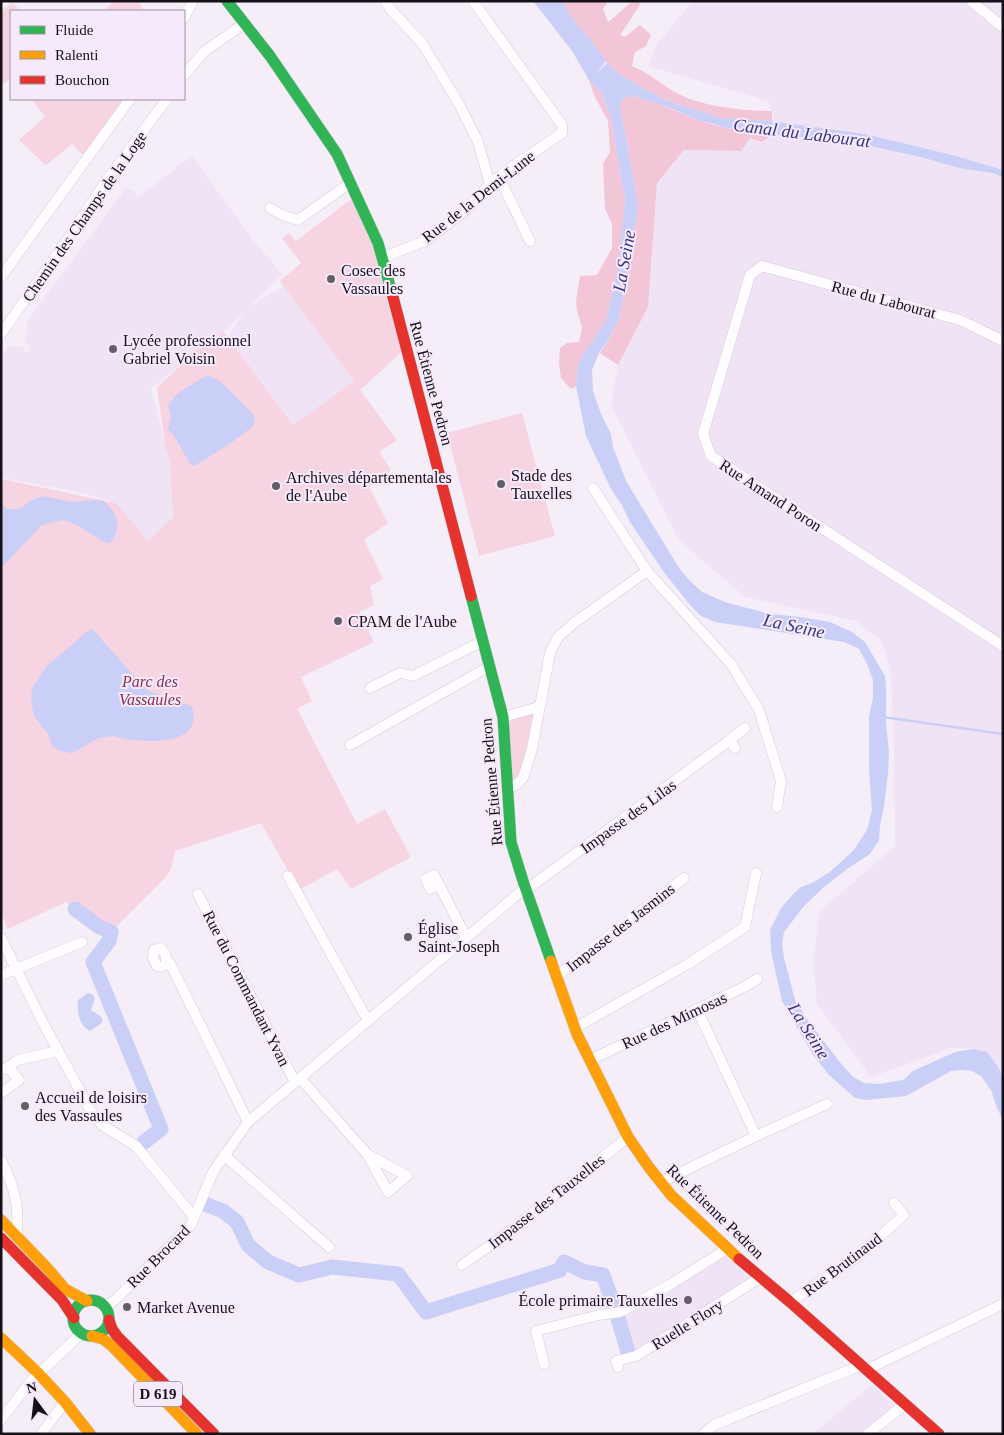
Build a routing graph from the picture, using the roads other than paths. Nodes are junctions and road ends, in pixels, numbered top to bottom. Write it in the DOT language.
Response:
graph roads {
  1 [pos="193,1"];
  2 [pos="226,1"];
  3 [pos="385,1"];
  4 [pos="474,1"];
  5 [pos="970,1"];
  6 [pos="185,16"];
  7 [pos="244,23"];
  8 [pos="1003,27"];
  9 [pos="185,75"];
  10 [pos="129,100"];
  11 [pos="166,100"];
  12 [pos="499,177"];
  13 [pos="350,183"];
  14 [pos="490,184"];
  15 [pos="270,208"];
  16 [pos="530,241"];
  17 [pos="382,258"];
  18 [pos="762,266"];
  19 [pos="1,276"];
  20 [pos="1,334"];
  21 [pos="1003,341"];
  22 [pos="593,488"];
  23 [pos="648,571"];
  24 [pos="483,641"];
  25 [pos="1003,646"];
  26 [pos="490,666"];
  27 [pos="370,688"];
  28 [pos="539,707"];
  29 [pos="503,717"];
  30 [pos="745,728"];
  31 [pos="350,745"];
  32 [pos="507,788"];
  33 [pos="777,807"];
  34 [pos="756,873"];
  35 [pos="288,876"];
  36 [pos="684,878"];
  37 [pos="439,885"];
  38 [pos="526,889"];
  39 [pos="198,894"];
  40 [pos="466,937"];
  41 [pos="1,938"];
  42 [pos="82,942"];
  43 [pos="166,962"];
  44 [pos="16,969"];
  45 [pos="1,976"];
  46 [pos="557,976"];
  47 [pos="757,979"];
  48 [pos="697,1009"];
  49 [pos="368,1021"];
  50 [pos="575,1028"];
  51 [pos="58,1051"];
  52 [pos="590,1060"];
  53 [pos="5,1069"];
  54 [pos="297,1080"];
  55 [pos="1,1093"];
  56 [pos="827,1104"];
  57 [pos="248,1122"];
  58 [pos="756,1136"];
  59 [pos="628,1137"];
  60 [pos="367,1154"];
  61 [pos="224,1156"];
  62 [pos="1,1160"];
  63 [pos="661,1182"];
  64 [pos="894,1203"];
  65 [pos="194,1217"];
  66 [pos="1,1220"];
  67 [pos="17,1236"];
  68 [pos="1,1238"];
  69 [pos="328,1247"];
  70 [pos="727,1249"];
  71 [pos="462,1265"];
  72 [pos="761,1277"];
  73 [pos="87,1301"];
  74 [pos="790,1302"];
  75 [pos="1003,1304"];
  76 [pos="105,1307"];
  77 [pos="74,1318"];
  78 [pos="109,1320"];
  79 [pos="87,1334"];
  80 [pos="1,1338"];
  81 [pos="544,1364"];
  82 [pos="618,1367"];
  83 [pos="865,1367"];
  84 [pos="38,1373"];
  85 [pos="65,1402"];
  86 [pos="906,1404"];
  87 [pos="1,1420"];
  88 [pos="41,1434"];
  89 [pos="90,1434"];
  90 [pos="197,1434"];
  91 [pos="214,1434"];
  92 [pos="703,1434"];
  93 [pos="868,1434"];
  94 [pos="938,1434"];
  1 -- 6 [label="street"];
  2 -- 7 [label="street, Rue Étienne Pedron"];
  3 -- 14 [label="street"];
  4 -- 12 [label="street, Rue de la Demi-Lune"];
  5 -- 8 [label="street"];
  7 -- 9 [label="street"];
  7 -- 13 [label="street, Rue Étienne Pedron"];
  10 -- 19 [label="street"];
  11 -- 20 [label="street, Chemin des Champs de la Loge"];
  12 -- 14 [label="street, Rue de la Demi-Lune"];
  12 -- 16 [label="street"];
  13 -- 15 [label="street"];
  13 -- 17 [label="street, Rue Étienne Pedron"];
  14 -- 17 [label="street, Rue de la Demi-Lune"];
  17 -- 24 [label="street, Rue Étienne Pedron"];
  18 -- 21 [label="street, Rue du Labourat"];
  18 -- 25 [label="street, Rue Amand Poron"];
  22 -- 23 [label="street"];
  23 -- 28 [label="street"];
  23 -- 33 [label="street"];
  24 -- 26 [label="street, Rue Étienne Pedron"];
  24 -- 27 [label="street"];
  26 -- 29 [label="street, Rue Étienne Pedron"];
  26 -- 31 [label="street"];
  28 -- 29 [label="street"];
  28 -- 32 [label="street"];
  29 -- 32 [label="street, Rue Étienne Pedron"];
  30 -- 38 [label="street, Impasse des Lilas"];
  32 -- 38 [label="street, Rue Étienne Pedron"];
  34 -- 50 [label="street"];
  35 -- 49 [label="street"];
  36 -- 46 [label="street, Impasse des Jasmins"];
  37 -- 40 [label="street"];
  38 -- 40 [label="street, Rue Brocard"];
  38 -- 46 [label="street, Rue Étienne Pedron"];
  39 -- 54 [label="street, Rue du Commandant Yvan"];
  40 -- 49 [label="street, Rue Brocard"];
  41 -- 44 [label="street"];
  42 -- 44 [label="street"];
  43 -- 57 [label="street"];
  44 -- 45 [label="street"];
  44 -- 51 [label="street"];
  46 -- 50 [label="street, Rue Étienne Pedron"];
  47 -- 48 [label="street, Rue des Mimosas"];
  48 -- 52 [label="street, Rue des Mimosas"];
  48 -- 58 [label="street"];
  49 -- 54 [label="street, Rue Brocard"];
  50 -- 52 [label="street, Rue Étienne Pedron"];
  51 -- 53 [label="street"];
  51 -- 65 [label="street"];
  52 -- 59 [label="street, Rue Étienne Pedron"];
  53 -- 55 [label="street"];
  54 -- 57 [label="street, Rue Brocard"];
  54 -- 60 [label="street, Rue du Commandant Yvan"];
  56 -- 58 [label="street"];
  57 -- 61 [label="street, Rue Brocard"];
  58 -- 63 [label="street"];
  59 -- 63 [label="street, Rue Étienne Pedron"];
  59 -- 71 [label="street, Impasse des Tauxelles"];
  61 -- 65 [label="street, Rue Brocard"];
  61 -- 69 [label="street"];
  62 -- 67 [label="street"];
  63 -- 70 [label="street, Rue Étienne Pedron"];
  64 -- 74 [label="street, Rue Brutinaud"];
  65 -- 76 [label="street, Rue Brocard"];
  66 -- 67 [label="street"];
  67 -- 73 [label="street"];
  68 -- 77 [label="street"];
  70 -- 72 [label="street, Rue Étienne Pedron"];
  70 -- 81 [label="street"];
  72 -- 74 [label="street, Rue Étienne Pedron"];
  72 -- 82 [label="street, Ruelle Flory"];
  73 -- 76 [label="street"];
  73 -- 77 [label="street"];
  74 -- 83 [label="street, Rue Étienne Pedron"];
  75 -- 83 [label="street"];
  76 -- 78 [label="street"];
  77 -- 79 [label="street"];
  78 -- 79 [label="street"];
  78 -- 91 [label="street, D 619"];
  79 -- 84 [label="street"];
  79 -- 90 [label="street, D 619"];
  80 -- 84 [label="street"];
  83 -- 86 [label="street, Rue Étienne Pedron"];
  83 -- 92 [label="street"];
  84 -- 85 [label="street"];
  84 -- 87 [label="street"];
  85 -- 88 [label="street"];
  85 -- 89 [label="street"];
  86 -- 93 [label="street"];
  86 -- 94 [label="street, Rue Étienne Pedron"];
}
